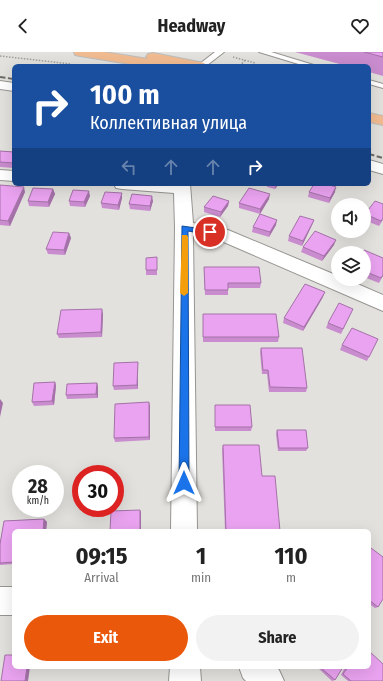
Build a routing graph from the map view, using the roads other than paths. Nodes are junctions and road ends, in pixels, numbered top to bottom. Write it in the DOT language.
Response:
graph roads {
  1 [pos="80,52"];
  2 [pos="119,52"];
  3 [pos="263,52"];
  4 [pos="218,53"];
  5 [pos="155,64"];
  6 [pos="188,64"];
  7 [pos="203,64"];
  8 [pos="305,64"];
  9 [pos="371,83"];
  10 [pos="0,85"];
  11 [pos="383,86"];
  12 [pos="12,87"];
  13 [pos="371,110"];
  14 [pos="383,113"];
  15 [pos="371,118"];
  16 [pos="383,121"];
  17 [pos="371,166"];
  18 [pos="383,169"];
  19 [pos="0,175"];
  20 [pos="12,176"];
  21 [pos="182,186"];
  22 [pos="184,228"];
  23 [pos="383,303"];
  24 [pos="184,529"];
  25 [pos="0,601"];
  26 [pos="12,601"];
  27 [pos="185,669"];
  28 [pos="256,669"];
  29 [pos="185,681"];
  30 [pos="268,681"];
  1 -- 5 [label="main road"];
  2 -- 6 [label="main road"];
  3 -- 8 [label="lane"];
  4 -- 7 [label="lane"];
  9 -- 11 [label="lane"];
  10 -- 12 [label="street"];
  13 -- 14 [label="main road"];
  15 -- 16 [label="main road"];
  17 -- 18 [label="street"];
  19 -- 20 [label="street"];
  21 -- 22 [label="street"];
  22 -- 23 [label="street"];
  22 -- 24 [label="street"];
  25 -- 26 [label="street"];
  27 -- 29 [label="street"];
  28 -- 30 [label="street"];
}
